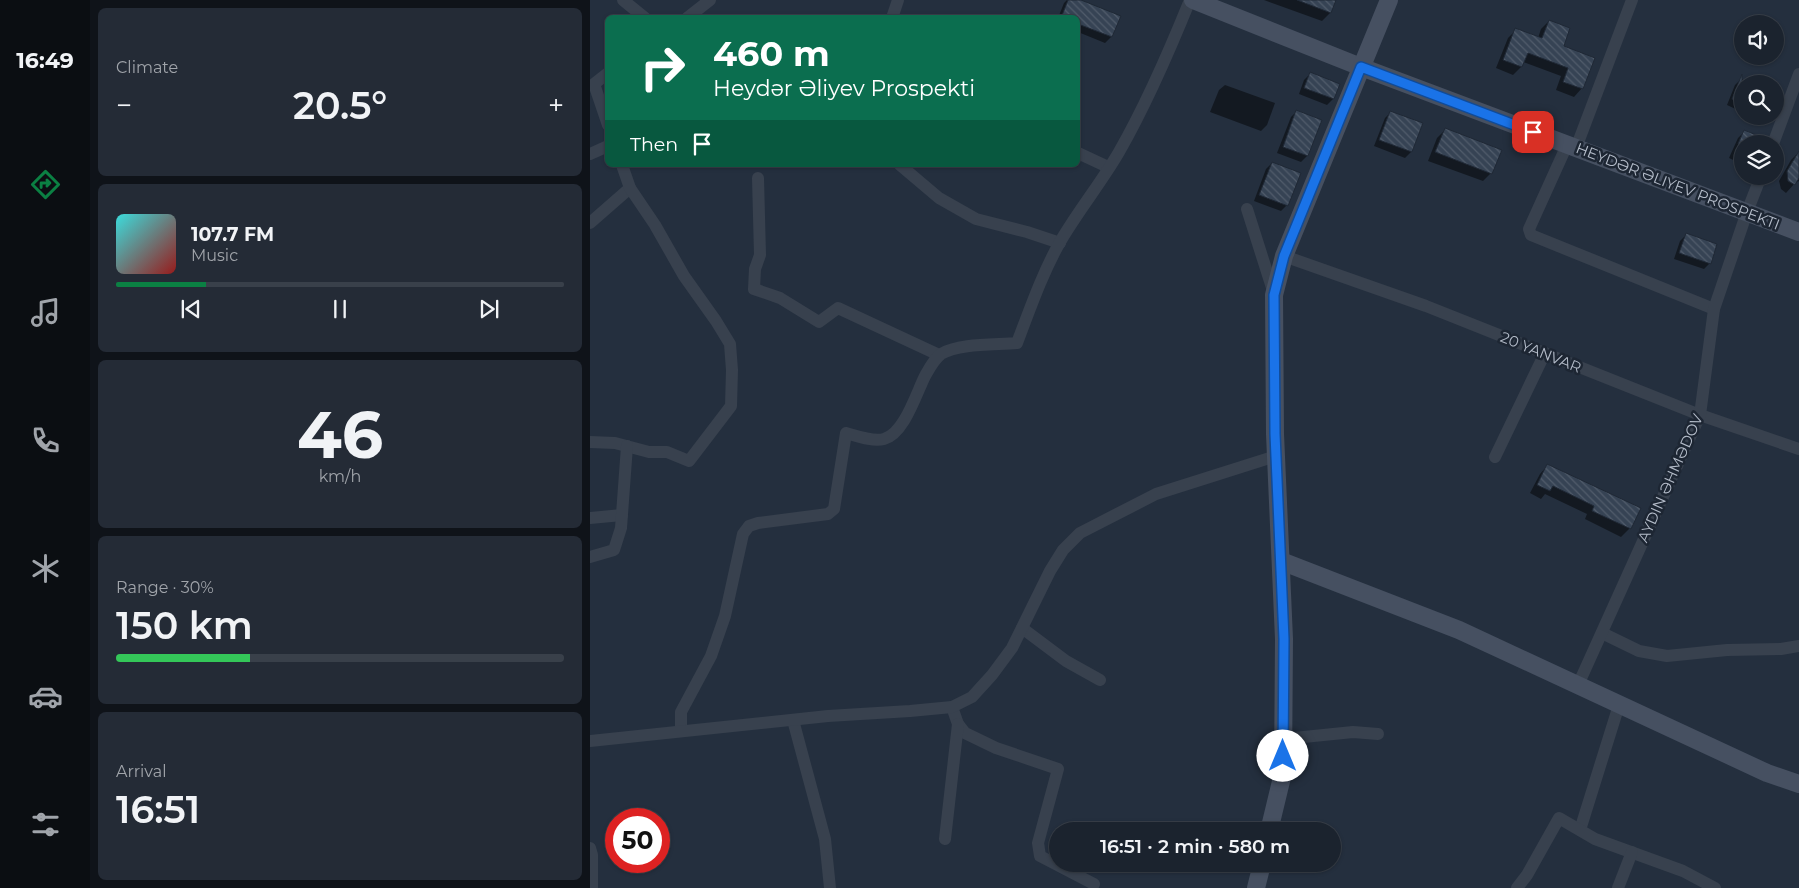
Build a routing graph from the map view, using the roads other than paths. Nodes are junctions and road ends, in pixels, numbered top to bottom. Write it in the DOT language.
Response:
graph roads {
  1 [pos="622,0"];
  2 [pos="710,0"];
  3 [pos="894,0"];
  4 [pos="1192,0"];
  5 [pos="1389,0"];
  6 [pos="1632,0"];
  7 [pos="641,15"];
  8 [pos="691,15"];
  9 [pos="892,15"];
  10 [pos="1361,67"];
  11 [pos="1799,74"];
  12 [pos="605,75"];
  13 [pos="605,116"];
  14 [pos="1777,135"];
  15 [pos="1571,146"];
  16 [pos="605,147"];
  17 [pos="590,154"];
  18 [pos="1080,154"];
  19 [pos="623,167"];
  20 [pos="902,167"];
  21 [pos="1108,167"];
  22 [pos="758,178"];
  23 [pos="1758,185"];
  24 [pos="630,188"];
  25 [pos="1247,209"];
  26 [pos="1747,212"];
  27 [pos="590,223"];
  28 [pos="1799,232"];
  29 [pos="1060,243"];
  30 [pos="1284,256"];
  31 [pos="1274,295"];
  32 [pos="1714,309"];
  33 [pos="1545,353"];
  34 [pos="939,355"];
  35 [pos="1700,415"];
  36 [pos="590,442"];
  37 [pos="627,446"];
  38 [pos="1799,448"];
  39 [pos="1276,456"];
  40 [pos="1494,457"];
  41 [pos="622,515"];
  42 [pos="590,518"];
  43 [pos="590,557"];
  44 [pos="1281,561"];
  45 [pos="1022,628"];
  46 [pos="1602,633"];
  47 [pos="1799,646"];
  48 [pos="1100,680"];
  49 [pos="1578,685"];
  50 [pos="1619,705"];
  51 [pos="952,707"];
  52 [pos="793,720"];
  53 [pos="958,724"];
  54 [pos="682,730"];
  55 [pos="1378,734"];
  56 [pos="1284,739"];
  57 [pos="590,741"];
  58 [pos="1799,784"];
  59 [pos="1271,822"];
  60 [pos="1580,830"];
  61 [pos="945,839"];
  62 [pos="590,848"];
  63 [pos="1632,852"];
  64 [pos="1260,872"];
  65 [pos="1094,884"];
  66 [pos="592,888"];
  67 [pos="830,888"];
  68 [pos="1256,888"];
  69 [pos="1517,888"];
  70 [pos="1618,888"];
  71 [pos="1715,888"];
  1 -- 7 [label="street"];
  2 -- 8 [label="street"];
  3 -- 9 [label="street"];
  4 -- 10 [label="main road, HEYDƏR ƏLIYEV PROSPEKTI"];
  4 -- 21 [label="street"];
  5 -- 10 [label="main road"];
  6 -- 15 [label="street"];
  10 -- 15 [label="main road, HEYDƏR ƏLIYEV PROSPEKTI"];
  10 -- 30 [label="main road"];
  11 -- 14 [label="street"];
  12 -- 13 [label="street"];
  15 -- 26 [label="main road, HEYDƏR ƏLIYEV PROSPEKTI"];
  15 -- 32 [label="street"];
  16 -- 17 [label="street"];
  18 -- 21 [label="street"];
  19 -- 24 [label="street"];
  20 -- 29 [label="street"];
  21 -- 29 [label="street"];
  22 -- 34 [label="street"];
  23 -- 26 [label="street"];
  24 -- 27 [label="street"];
  24 -- 37 [label="street"];
  25 -- 31 [label="street"];
  26 -- 28 [label="main road, HEYDƏR ƏLIYEV PROSPEKTI"];
  26 -- 32 [label="street"];
  29 -- 34 [label="street"];
  30 -- 31 [label="main road"];
  30 -- 33 [label="street, 20 YANVAR"];
  31 -- 39 [label="main road"];
  32 -- 35 [label="street"];
  33 -- 35 [label="street, 20 YANVAR"];
  33 -- 40 [label="street"];
  34 -- 54 [label="street"];
  35 -- 38 [label="street, 20 YANVAR"];
  35 -- 46 [label="street"];
  36 -- 37 [label="street"];
  37 -- 41 [label="street"];
  39 -- 44 [label="main road"];
  39 -- 45 [label="street"];
  41 -- 42 [label="street"];
  41 -- 43 [label="street"];
  44 -- 49 [label="main road"];
  44 -- 56 [label="main road"];
  45 -- 48 [label="street"];
  45 -- 51 [label="street"];
  46 -- 47 [label="street"];
  46 -- 49 [label="street"];
  49 -- 50 [label="main road"];
  50 -- 58 [label="main road"];
  50 -- 60 [label="street"];
  51 -- 52 [label="street"];
  51 -- 53 [label="street"];
  52 -- 54 [label="street"];
  52 -- 67 [label="street"];
  53 -- 61 [label="street"];
  53 -- 65 [label="street"];
  54 -- 57 [label="street"];
  55 -- 56 [label="street"];
  56 -- 59 [label="main road"];
  60 -- 63 [label="street"];
  60 -- 69 [label="street"];
  62 -- 66 [label="street"];
  63 -- 70 [label="street"];
  63 -- 71 [label="street"];
  64 -- 68 [label="main road"];
}
